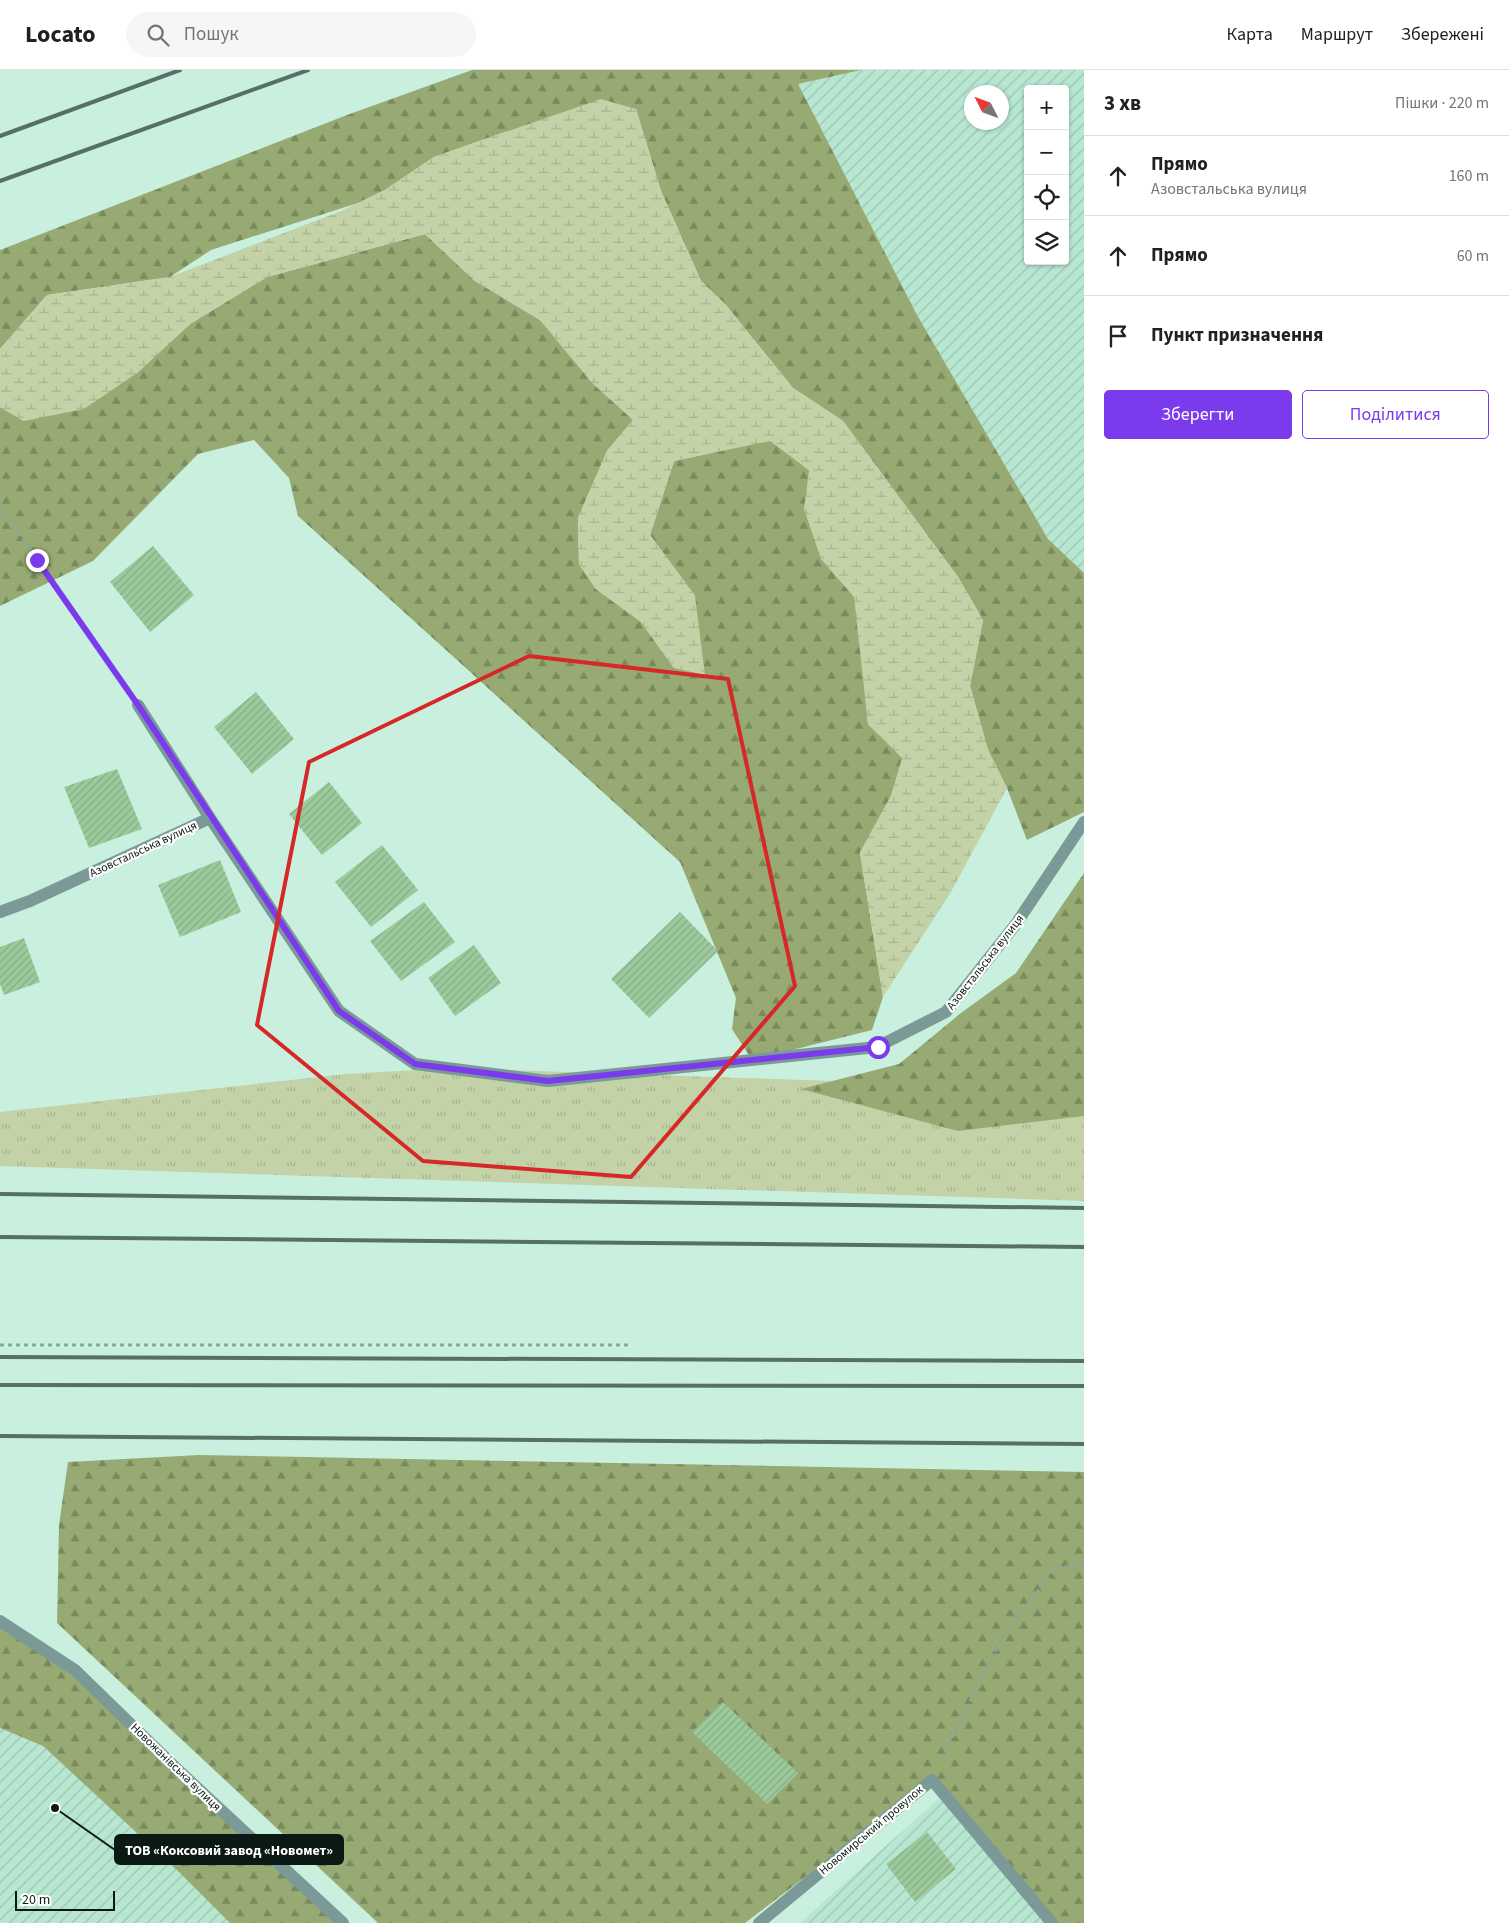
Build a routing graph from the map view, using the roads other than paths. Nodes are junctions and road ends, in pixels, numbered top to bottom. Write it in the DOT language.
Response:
graph roads {
  1 [pos="138,705"];
  2 [pos="210,818"];
  3 [pos="1084,822"];
  4 [pos="0,912"];
  5 [pos="0,1622"];
  6 [pos="343,1923"];
  7 [pos="760,1923"];
  8 [pos="1052,1923"];
  1 -- 2 [label="street"];
  2 -- 3 [label="street, Азовстальська вулиця"];
  2 -- 4 [label="street, Азовстальська вулиця"];
  5 -- 6 [label="street, Новожанівська вулиця"];
  7 -- 8 [label="street, Новомирський провулок"];
}
